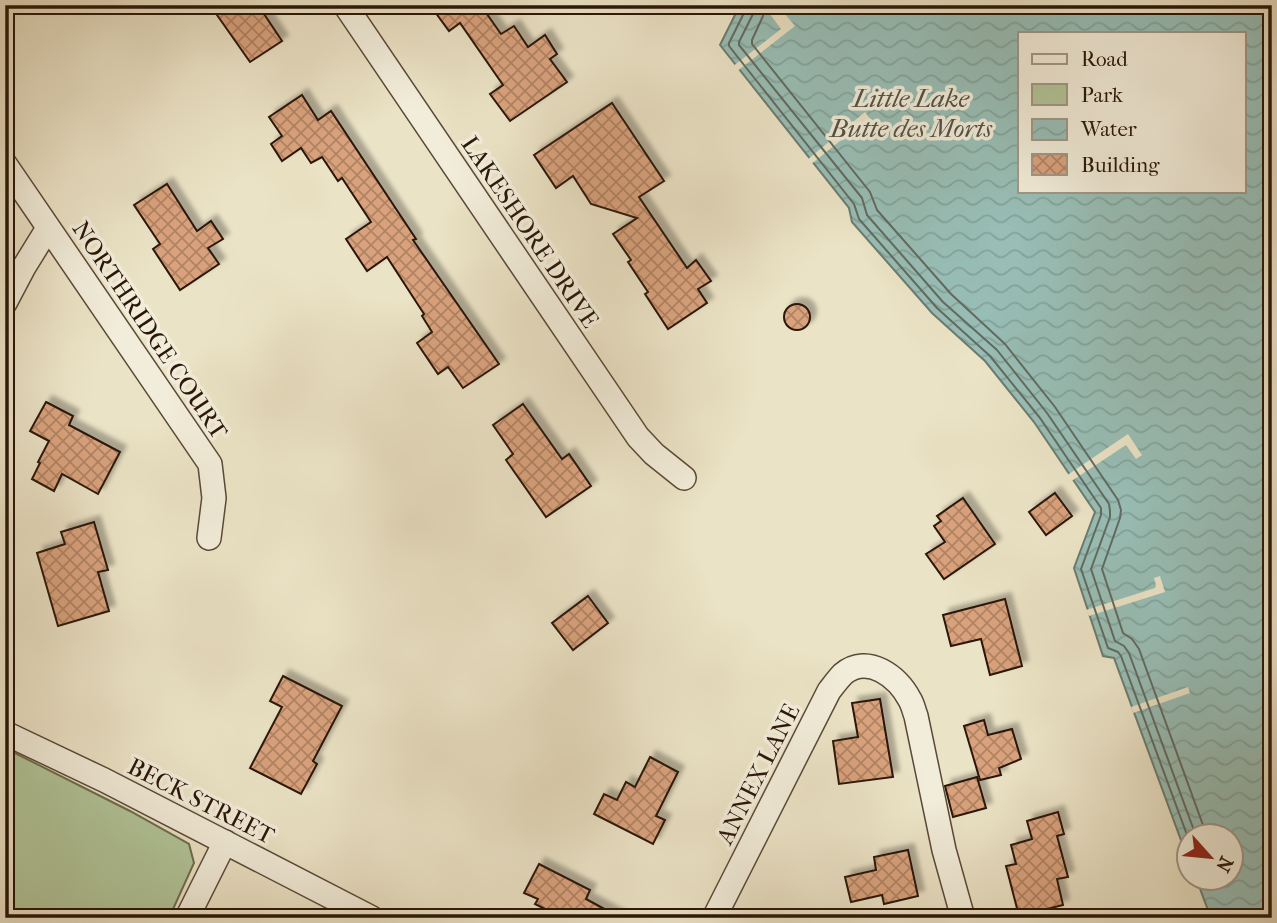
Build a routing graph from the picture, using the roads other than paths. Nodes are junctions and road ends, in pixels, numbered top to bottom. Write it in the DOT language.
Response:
graph roads {
  1 [pos="345,5"];
  2 [pos="5,164"];
  3 [pos="48,228"];
  4 [pos="5,303"];
  5 [pos="684,478"];
  6 [pos="209,538"];
  7 [pos="5,733"];
  8 [pos="225,842"];
  9 [pos="187,918"];
  10 [pos="372,918"];
  11 [pos="714,918"];
  12 [pos="963,918"];
  1 -- 5 [label="street, LAKESHORE DRIVE"];
  2 -- 3 [label="street, NORTHRIDGE COURT"];
  3 -- 4 [label="street"];
  3 -- 6 [label="street, NORTHRIDGE COURT"];
  7 -- 8 [label="street, BECK STREET"];
  8 -- 9 [label="street"];
  8 -- 10 [label="street, BECK STREET"];
  11 -- 12 [label="street, ANNEX LANE"];
}
